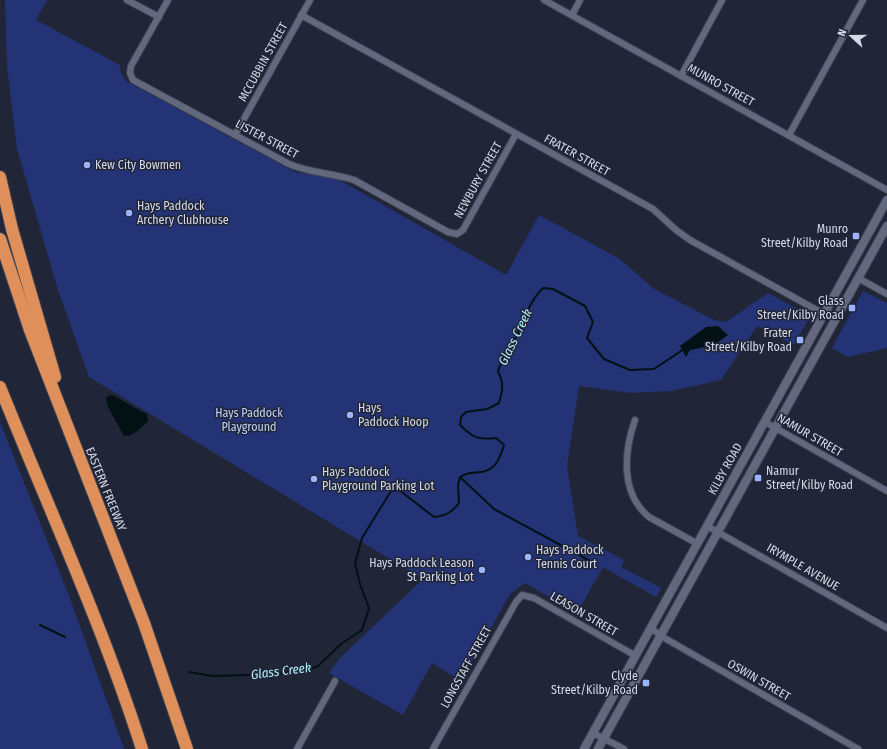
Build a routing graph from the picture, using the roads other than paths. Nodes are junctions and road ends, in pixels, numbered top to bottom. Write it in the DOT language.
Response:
graph roads {
  1 [pos="127,0"];
  2 [pos="168,0"];
  3 [pos="310,0"];
  4 [pos="544,0"];
  5 [pos="580,0"];
  6 [pos="722,0"];
  7 [pos="863,0"];
  8 [pos="301,15"];
  9 [pos="572,15"];
  10 [pos="159,17"];
  11 [pos="681,76"];
  12 [pos="516,134"];
  13 [pos="235,135"];
  14 [pos="789,135"];
  15 [pos="0,177"];
  16 [pos="887,190"];
  17 [pos="887,200"];
  18 [pos="887,226"];
  19 [pos="457,234"];
  20 [pos="0,239"];
  21 [pos="858,278"];
  22 [pos="887,294"];
  23 [pos="824,314"];
  24 [pos="838,315"];
  25 [pos="0,387"];
  26 [pos="635,420"];
  27 [pos="765,422"];
  28 [pos="776,428"];
  29 [pos="83,468"];
  30 [pos="887,491"];
  31 [pos="707,526"];
  32 [pos="719,532"];
  33 [pos="698,544"];
  34 [pos="520,596"];
  35 [pos="651,628"];
  36 [pos="887,628"];
  37 [pos="661,636"];
  38 [pos="636,656"];
  39 [pos="335,681"];
  40 [pos="593,732"];
  41 [pos="605,738"];
  42 [pos="142,749"];
  43 [pos="187,749"];
  44 [pos="297,749"];
  45 [pos="433,749"];
  46 [pos="584,749"];
  47 [pos="598,749"];
  48 [pos="624,749"];
  49 [pos="858,749"];
  1 -- 10 [label="street"];
  2 -- 10 [label="street"];
  3 -- 8 [label="street, MCCUBBIN STREET"];
  4 -- 9 [label="street, MUNRO STREET"];
  5 -- 9 [label="street"];
  6 -- 11 [label="street"];
  7 -- 14 [label="street"];
  8 -- 12 [label="street, FRATER STREET"];
  8 -- 13 [label="street, MCCUBBIN STREET"];
  9 -- 11 [label="street, MUNRO STREET"];
  10 -- 13 [label="street, LISTER STREET"];
  11 -- 14 [label="street, MUNRO STREET"];
  12 -- 19 [label="street, NEWBURY STREET"];
  12 -- 23 [label="street, FRATER STREET"];
  13 -- 19 [label="street, LISTER STREET"];
  14 -- 16 [label="street, MUNRO STREET"];
  15 -- 29 [label="highway"];
  17 -- 23 [label="street, KILBY ROAD"];
  18 -- 21 [label="street, KILBY ROAD"];
  20 -- 29 [label="highway, EASTERN FREEWAY"];
  21 -- 22 [label="street"];
  21 -- 24 [label="street, KILBY ROAD"];
  23 -- 24 [label="street, FRATER STREET"];
  23 -- 27 [label="street, KILBY ROAD"];
  24 -- 28 [label="street, KILBY ROAD"];
  25 -- 42 [label="highway"];
  26 -- 33 [label="street"];
  27 -- 28 [label="street, NAMUR STREET"];
  27 -- 31 [label="street, KILBY ROAD"];
  28 -- 30 [label="street, NAMUR STREET"];
  28 -- 32 [label="street, KILBY ROAD"];
  29 -- 43 [label="highway, EASTERN FREEWAY"];
  31 -- 32 [label="street, IRYMPLE AVENUE"];
  31 -- 33 [label="street, KILBY ROAD"];
  32 -- 36 [label="street, IRYMPLE AVENUE"];
  32 -- 37 [label="street, KILBY ROAD"];
  33 -- 35 [label="street, KILBY ROAD"];
  34 -- 38 [label="street, LEASON STREET"];
  34 -- 45 [label="street, LONGSTAFF STREET"];
  35 -- 37 [label="street, OSWIN STREET"];
  35 -- 38 [label="street, KILBY ROAD"];
  37 -- 41 [label="street, KILBY ROAD"];
  37 -- 49 [label="street, OSWIN STREET"];
  38 -- 40 [label="street, KILBY ROAD"];
  39 -- 44 [label="street"];
  40 -- 41 [label="street"];
  40 -- 46 [label="street, KILBY ROAD"];
  41 -- 47 [label="street, KILBY ROAD"];
  41 -- 48 [label="street"];
}
